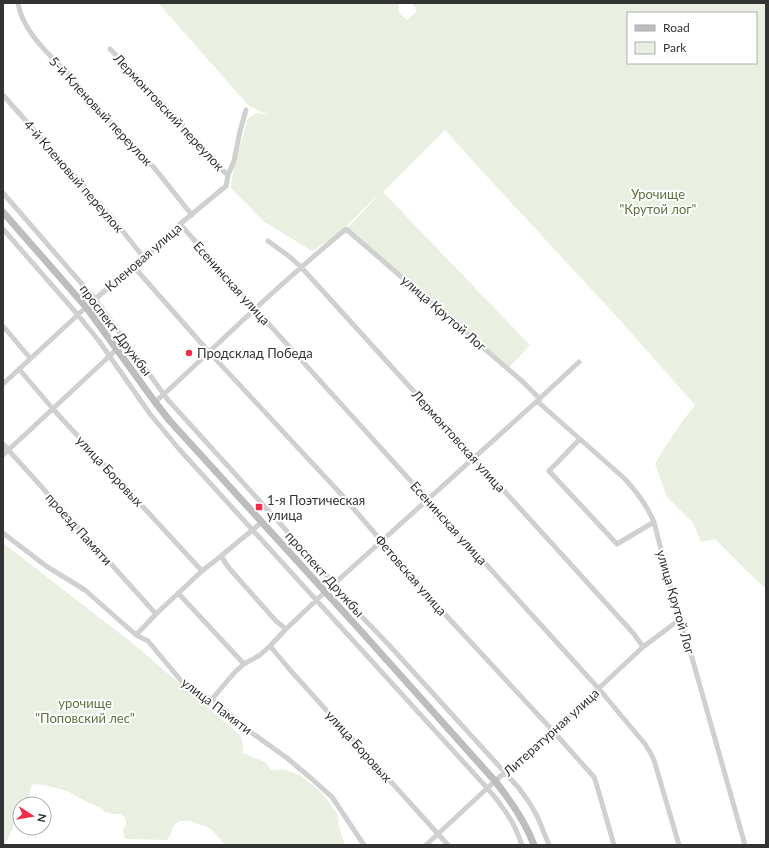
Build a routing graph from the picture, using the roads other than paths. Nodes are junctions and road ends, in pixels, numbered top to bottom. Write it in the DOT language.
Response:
graph roads {
  1 [pos="18,3"];
  2 [pos="110,49"];
  3 [pos="3,95"];
  4 [pos="246,110"];
  5 [pos="228,175"];
  6 [pos="3,193"];
  7 [pos="3,212"];
  8 [pos="192,215"];
  9 [pos="180,224"];
  10 [pos="3,229"];
  11 [pos="268,241"];
  12 [pos="144,258"];
  13 [pos="134,266"];
  14 [pos="301,267"];
  15 [pos="95,299"];
  16 [pos="86,307"];
  17 [pos="255,309"];
  18 [pos="78,315"];
  19 [pos="3,326"];
  20 [pos="116,350"];
  21 [pos="209,352"];
  22 [pos="110,356"];
  23 [pos="30,358"];
  24 [pos="579,362"];
  25 [pos="19,369"];
  26 [pos="3,384"];
  27 [pos="163,394"];
  28 [pos="539,400"];
  29 [pos="155,402"];
  30 [pos="53,409"];
  31 [pos="580,439"];
  32 [pos="3,444"];
  33 [pos="9,450"];
  34 [pos="3,455"];
  35 [pos="474,458"];
  36 [pos="428,499"];
  37 [pos="262,522"];
  38 [pos="654,522"];
  39 [pos="252,530"];
  40 [pos="3,532"];
  41 [pos="382,542"];
  42 [pos="221,556"];
  43 [pos="202,571"];
  44 [pos="334,585"];
  45 [pos="325,592"];
  46 [pos="178,593"];
  47 [pos="316,600"];
  48 [pos="156,614"];
  49 [pos="679,620"];
  50 [pos="286,629"];
  51 [pos="136,635"];
  52 [pos="270,646"];
  53 [pos="643,647"];
  54 [pos="244,664"];
  55 [pos="599,689"];
  56 [pos="212,699"];
  57 [pos="553,731"];
  58 [pos="506,773"];
  59 [pos="495,781"];
  60 [pos="488,789"];
  61 [pos="438,834"];
  62 [pos="364,845"];
  63 [pos="426,845"];
  64 [pos="448,845"];
  65 [pos="522,845"];
  66 [pos="534,845"];
  67 [pos="549,845"];
  68 [pos="614,845"];
  69 [pos="679,845"];
  70 [pos="745,845"];
  1 -- 8 [label="street, 5-й Кленовый переулок"];
  2 -- 5 [label="street, Лермонтовский переулок"];
  3 -- 12 [label="street, 4-й Кленовый переулок"];
  4 -- 5 [label="street, Кленовая улица"];
  5 -- 8 [label="street, Кленовая улица"];
  6 -- 15 [label="street"];
  7 -- 16 [label="main road, проспект Дружбы"];
  8 -- 9 [label="street, Кленовая улица"];
  9 -- 12 [label="street, Кленовая улица"];
  9 -- 17 [label="street, Есенинская улица"];
  10 -- 18 [label="street"];
  11 -- 14 [label="street, Лермонтовская улица"];
  12 -- 13 [label="street, Кленовая улица"];
  13 -- 15 [label="street, Кленовая улица"];
  13 -- 21 [label="street, Фетовская улица"];
  14 -- 17 [label="street"];
  14 -- 28 [label="street, улица Крутой Лог"];
  14 -- 35 [label="street, Лермонтовская улица"];
  15 -- 16 [label="street, Кленовая улица"];
  15 -- 27 [label="street"];
  16 -- 18 [label="street, Кленовая улица"];
  16 -- 20 [label="main road, проспект Дружбы"];
  17 -- 21 [label="street"];
  17 -- 36 [label="street, Есенинская улица"];
  18 -- 22 [label="street"];
  18 -- 23 [label="street, Кленовая улица"];
  19 -- 23 [label="street"];
  20 -- 22 [label="street"];
  20 -- 29 [label="main road, проспект Дружбы"];
  21 -- 27 [label="street"];
  21 -- 41 [label="street, Фетовская улица"];
  22 -- 30 [label="street"];
  22 -- 39 [label="street"];
  23 -- 25 [label="street, Кленовая улица"];
  24 -- 28 [label="street"];
  25 -- 26 [label="street, Кленовая улица"];
  25 -- 30 [label="street, улица Боровых"];
  27 -- 29 [label="street"];
  27 -- 44 [label="street"];
  28 -- 31 [label="street, улица Крутой Лог"];
  28 -- 35 [label="street"];
  29 -- 37 [label="main road, проспект Дружбы"];
  30 -- 33 [label="street"];
  30 -- 43 [label="street, улица Боровых"];
  31 -- 38 [label="street, улица Крутой Лог"];
  31 -- 38 [label="street"];
  32 -- 33 [label="street, проезд Памяти"];
  33 -- 34 [label="street"];
  33 -- 48 [label="street, проезд Памяти"];
  35 -- 36 [label="street"];
  35 -- 53 [label="street, Лермонтовская улица"];
  36 -- 41 [label="street"];
  36 -- 55 [label="street, Есенинская улица"];
  37 -- 39 [label="street"];
  37 -- 45 [label="main road, проспект Дружбы"];
  38 -- 49 [label="street, улица Крутой Лог"];
  39 -- 42 [label="street"];
  39 -- 47 [label="street"];
  40 -- 51 [label="street, улица Памяти"];
  41 -- 44 [label="street"];
  41 -- 57 [label="street, Фетовская улица"];
  42 -- 43 [label="street"];
  42 -- 50 [label="street"];
  43 -- 46 [label="street"];
  44 -- 45 [label="street"];
  44 -- 58 [label="street"];
  45 -- 47 [label="street"];
  45 -- 59 [label="main road, проспект Дружбы"];
  46 -- 48 [label="street"];
  46 -- 54 [label="street"];
  47 -- 50 [label="street"];
  47 -- 60 [label="street"];
  48 -- 51 [label="street"];
  49 -- 53 [label="street, Литературная улица"];
  49 -- 70 [label="street, улица Крутой Лог"];
  50 -- 52 [label="street"];
  51 -- 56 [label="street, улица Памяти"];
  52 -- 54 [label="street"];
  52 -- 61 [label="street, улица Боровых"];
  53 -- 55 [label="street, Литературная улица"];
  54 -- 56 [label="street"];
  55 -- 57 [label="street, Литературная улица"];
  55 -- 69 [label="street, Есенинская улица"];
  56 -- 62 [label="street, улица Памяти"];
  57 -- 58 [label="street, Литературная улица"];
  57 -- 68 [label="street, Фетовская улица"];
  58 -- 59 [label="street, Литературная улица"];
  58 -- 67 [label="street"];
  59 -- 60 [label="street, Литературная улица"];
  59 -- 66 [label="main road, проспект Дружбы"];
  60 -- 61 [label="street, Литературная улица"];
  60 -- 65 [label="street"];
  61 -- 63 [label="street, Литературная улица"];
  61 -- 64 [label="street, улица Боровых"];
}
